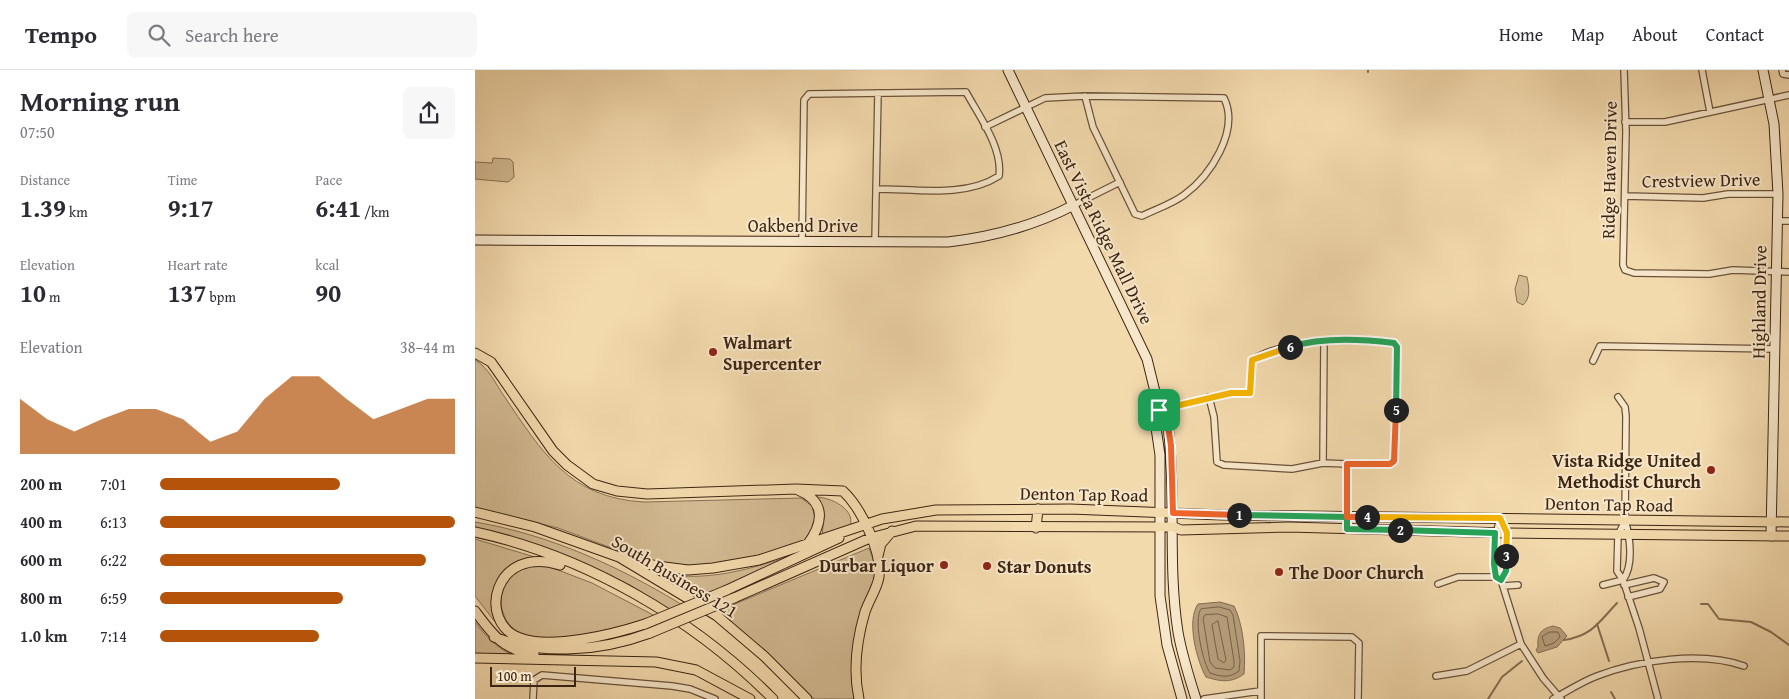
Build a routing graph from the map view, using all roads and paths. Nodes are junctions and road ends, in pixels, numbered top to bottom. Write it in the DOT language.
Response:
graph roads {
  1 [pos="1008,70"];
  2 [pos="1624,70"];
  3 [pos="1702,70"];
  4 [pos="1763,70"];
  5 [pos="878,93"];
  6 [pos="1789,95"];
  7 [pos="1085,96"];
  8 [pos="1769,99"];
  9 [pos="1026,106"];
  10 [pos="1710,112"];
  11 [pos="1625,122"];
  12 [pos="985,127"];
  13 [pos="1120,182"];
  14 [pos="877,189"];
  15 [pos="1778,194"];
  16 [pos="1625,196"];
  17 [pos="1073,205"];
  18 [pos="1777,221"];
  19 [pos="1789,222"];
  20 [pos="475,240"];
  21 [pos="802,242"];
  22 [pos="875,242"];
  23 [pos="1777,272"];
  24 [pos="1789,272"];
  25 [pos="1324,342"];
  26 [pos="1775,349"];
  27 [pos="475,353"];
  28 [pos="1593,361"];
  29 [pos="1209,398"];
  30 [pos="1618,398"];
  31 [pos="1159,411"];
  32 [pos="1323,463"];
  33 [pos="1347,464"];
  34 [pos="796,488"];
  35 [pos="855,504"];
  36 [pos="1038,509"];
  37 [pos="1160,511"];
  38 [pos="475,512"];
  39 [pos="1173,513"];
  40 [pos="1347,517"];
  41 [pos="1500,518"];
  42 [pos="879,520"];
  43 [pos="1625,520"];
  44 [pos="1772,521"];
  45 [pos="1786,522"];
  46 [pos="866,525"];
  47 [pos="1160,527"];
  48 [pos="1174,527"];
  49 [pos="1036,528"];
  50 [pos="1347,529"];
  51 [pos="892,531"];
  52 [pos="475,532"];
  53 [pos="845,533"];
  54 [pos="1495,533"];
  55 [pos="1507,533"];
  56 [pos="1618,535"];
  57 [pos="1629,535"];
  58 [pos="1771,536"];
  59 [pos="1789,536"];
  60 [pos="870,538"];
  61 [pos="807,545"];
  62 [pos="878,556"];
  63 [pos="619,557"];
  64 [pos="572,564"];
  65 [pos="1500,581"];
  66 [pos="1623,582"];
  67 [pos="1438,584"];
  68 [pos="1518,585"];
  69 [pos="1603,585"];
  70 [pos="1628,597"];
  71 [pos="475,611"];
  72 [pos="494,636"];
  73 [pos="1521,644"];
  74 [pos="475,658"];
  75 [pos="593,660"];
  76 [pos="1649,664"];
  77 [pos="1744,666"];
  78 [pos="1436,676"];
  79 [pos="1260,691"];
  80 [pos="1558,698"];
  81 [pos="533,699"];
  82 [pos="715,699"];
  83 [pos="750,699"];
  84 [pos="773,699"];
  85 [pos="807,699"];
  86 [pos="859,699"];
  87 [pos="1182,699"];
  88 [pos="1196,699"];
  89 [pos="1203,699"];
  90 [pos="1261,699"];
  91 [pos="1358,699"];
  92 [pos="1658,699"];
  1 -- 9 [label="street, East Vista Ridge Mall Drive"];
  2 -- 11 [label="street, Ridge Haven Drive"];
  3 -- 10 [label="street"];
  4 -- 8 [label="street, Highland Drive"];
  5 -- 12 [label="street"];
  5 -- 14 [label="street"];
  5 -- 21 [label="street"];
  6 -- 8 [label="street"];
  7 -- 9 [label="street"];
  7 -- 13 [label="street"];
  7 -- 13 [label="street"];
  8 -- 10 [label="street"];
  8 -- 15 [label="street, Highland Drive"];
  9 -- 12 [label="street"];
  9 -- 17 [label="street, East Vista Ridge Mall Drive"];
  10 -- 11 [label="street"];
  11 -- 16 [label="street, Ridge Haven Drive"];
  12 -- 14 [label="street"];
  13 -- 17 [label="street, Oakbend Drive"];
  14 -- 22 [label="street"];
  15 -- 16 [label="street, Crestview Drive"];
  15 -- 18 [label="street, Highland Drive"];
  16 -- 23 [label="street, Ridge Haven Drive"];
  17 -- 22 [label="street, Oakbend Drive"];
  17 -- 31 [label="street, East Vista Ridge Mall Drive"];
  18 -- 19 [label="street"];
  18 -- 23 [label="street, Highland Drive"];
  20 -- 21 [label="street, Oakbend Drive"];
  21 -- 22 [label="street, Oakbend Drive"];
  23 -- 24 [label="street"];
  23 -- 26 [label="street, Highland Drive"];
  25 -- 29 [label="street"];
  25 -- 32 [label="street"];
  25 -- 33 [label="street"];
  26 -- 28 [label="street"];
  26 -- 44 [label="street, Highland Drive"];
  27 -- 34 [label="main road"];
  29 -- 31 [label="street"];
  29 -- 32 [label="street"];
  30 -- 43 [label="street"];
  31 -- 37 [label="street, East Vista Ridge Mall Drive"];
  31 -- 39 [label="street, East Vista Ridge Mall Drive"];
  32 -- 33 [label="street"];
  33 -- 40 [label="street"];
  34 -- 35 [label="main road"];
  34 -- 61 [label="main road"];
  35 -- 42 [label="main road"];
  35 -- 46 [label="main road"];
  36 -- 37 [label="main road, Denton Tap Road"];
  36 -- 42 [label="main road, Denton Tap Road"];
  36 -- 49 [label="main road"];
  37 -- 39 [label="main road, Denton Tap Road"];
  37 -- 47 [label="street, East Vista Ridge Mall Drive"];
  38 -- 63 [label="main road, South Business 121"];
  39 -- 40 [label="main road, Denton Tap Road"];
  39 -- 48 [label="street, East Vista Ridge Mall Drive"];
  40 -- 41 [label="main road, Denton Tap Road"];
  40 -- 50 [label="street"];
  41 -- 43 [label="main road, Denton Tap Road"];
  41 -- 54 [label="street"];
  41 -- 55 [label="street"];
  42 -- 46 [label="main road, Denton Tap Road"];
  43 -- 44 [label="main road, Denton Tap Road"];
  43 -- 56 [label="street"];
  43 -- 57 [label="street"];
  44 -- 45 [label="main road, Denton Tap Road"];
  44 -- 58 [label="street, Highland Drive"];
  46 -- 53 [label="main road, Denton Tap Road"];
  46 -- 60 [label="main road"];
  47 -- 48 [label="main road, Denton Tap Road"];
  47 -- 49 [label="main road, Denton Tap Road"];
  47 -- 87 [label="street, East Vista Ridge Mall Drive"];
  48 -- 50 [label="main road, Denton Tap Road"];
  48 -- 88 [label="street, East Vista Ridge Mall Drive"];
  49 -- 51 [label="main road, Denton Tap Road"];
  50 -- 54 [label="main road, Denton Tap Road"];
  51 -- 60 [label="main road, Denton Tap Road"];
  51 -- 62 [label="main road"];
  52 -- 64 [label="main road, South Business 121"];
  53 -- 61 [label="main road"];
  53 -- 64 [label="main road, bridge"];
  54 -- 55 [label="main road, Denton Tap Road"];
  54 -- 65 [label="street"];
  55 -- 56 [label="main road, Denton Tap Road"];
  55 -- 65 [label="street"];
  56 -- 57 [label="main road, Denton Tap Road"];
  56 -- 66 [label="street"];
  57 -- 58 [label="main road, Denton Tap Road"];
  57 -- 66 [label="street"];
  58 -- 59 [label="main road, Denton Tap Road"];
  60 -- 62 [label="main road"];
  60 -- 72 [label="main road, Denton Tap Road, bridge"];
  61 -- 63 [label="main road"];
  62 -- 86 [label="main road"];
  63 -- 85 [label="main road, South Business 121"];
  64 -- 84 [label="main road, South Business 121"];
  65 -- 67 [label="street"];
  65 -- 68 [label="street"];
  65 -- 73 [label="street"];
  66 -- 69 [label="street"];
  66 -- 70 [label="street"];
  66 -- 70 [label="street"];
  70 -- 76 [label="street"];
  71 -- 72 [label="main road"];
  72 -- 75 [label="main road"];
  73 -- 78 [label="street"];
  73 -- 80 [label="street"];
  74 -- 75 [label="main road"];
  75 -- 83 [label="main road"];
  76 -- 77 [label="street"];
  76 -- 80 [label="street"];
  76 -- 92 [label="street"];
  79 -- 89 [label="street"];
  79 -- 90 [label="street"];
  79 -- 91 [label="street"];
  81 -- 82 [label="street"];
}
